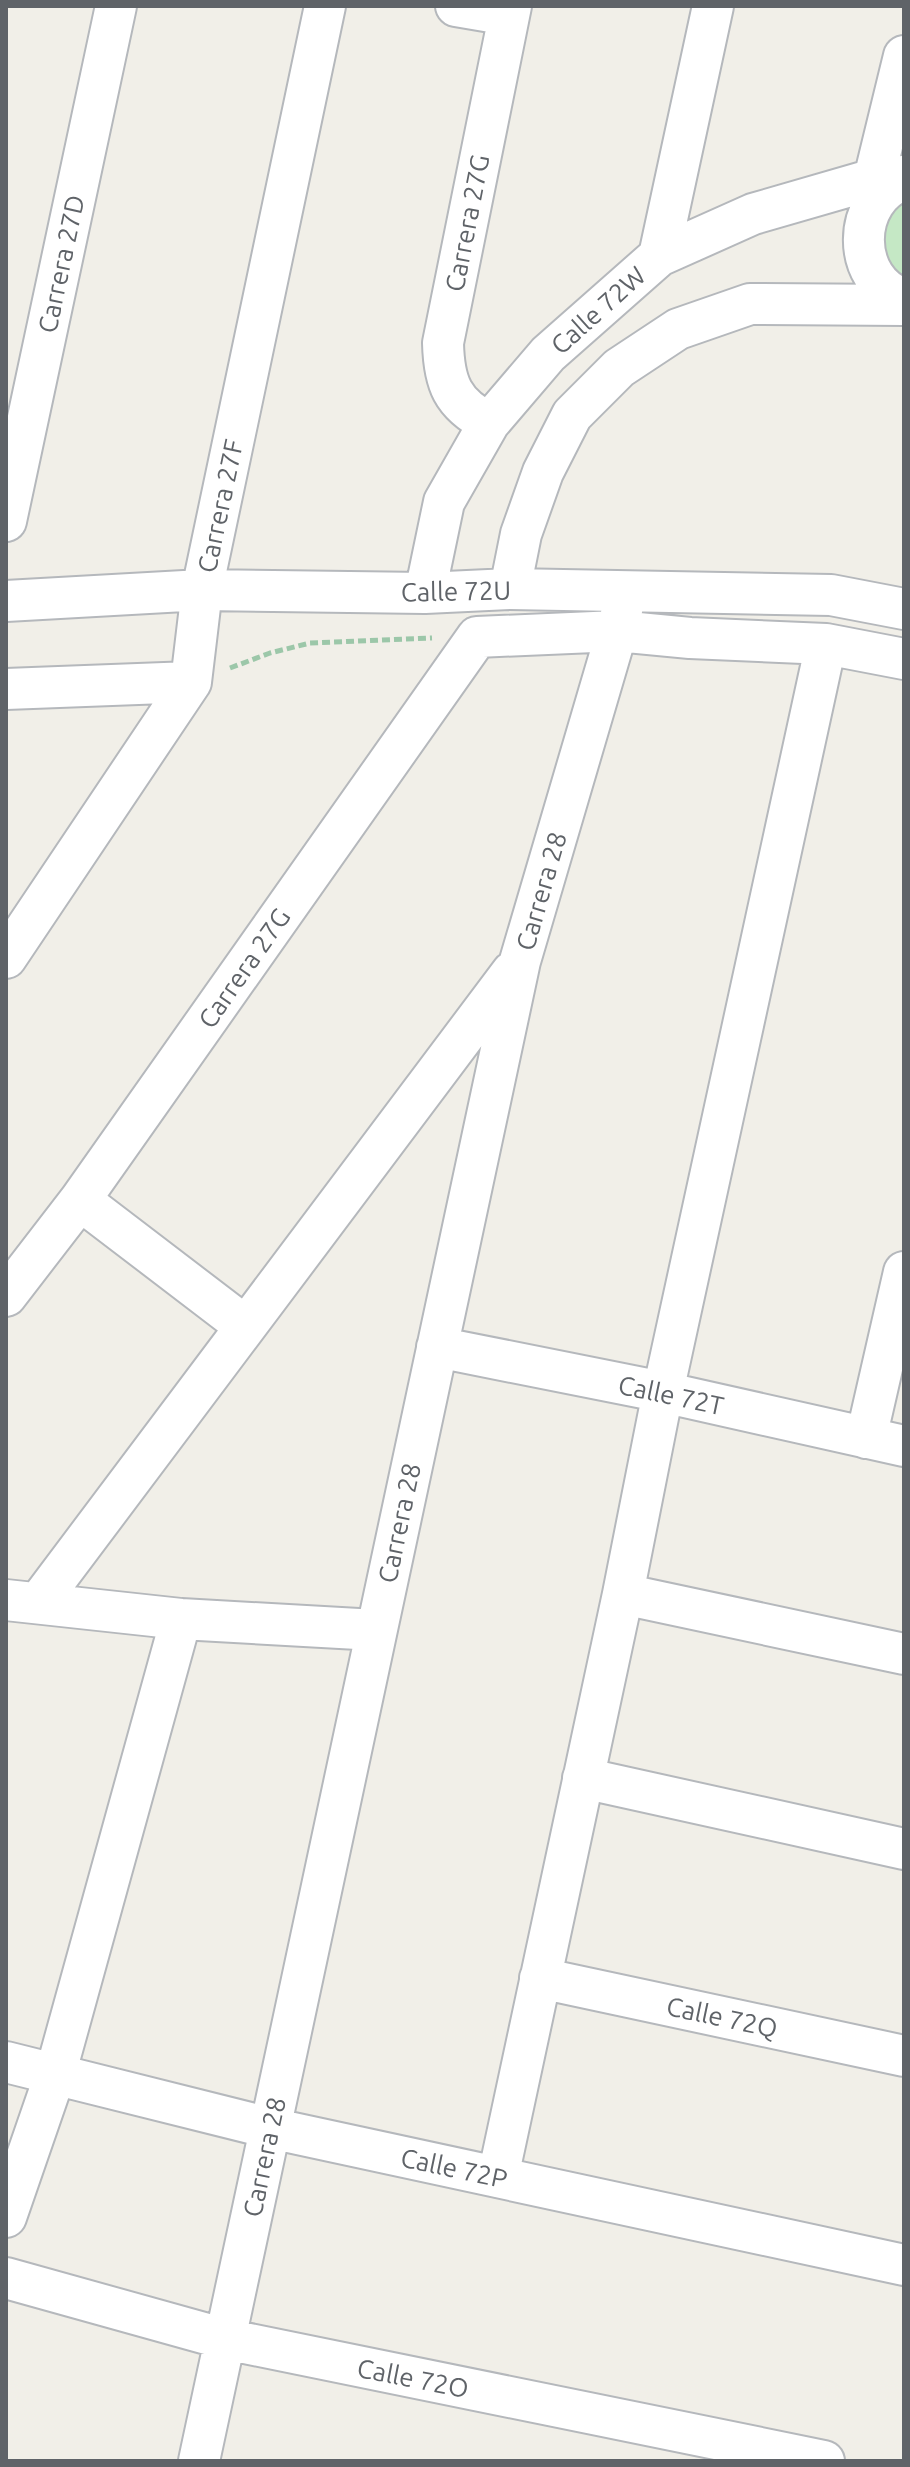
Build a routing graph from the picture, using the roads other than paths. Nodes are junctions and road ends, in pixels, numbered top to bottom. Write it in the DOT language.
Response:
graph roads {
  1 [pos="116,6"];
  2 [pos="325,6"];
  3 [pos="456,6"];
  4 [pos="713,6"];
  5 [pos="510,11"];
  6 [pos="904,56"];
  7 [pos="894,178"];
  8 [pos="659,256"];
  9 [pos="904,302"];
  10 [pos="489,423"];
  11 [pos="6,521"];
  12 [pos="510,589"];
  13 [pos="202,590"];
  14 [pos="425,593"];
  15 [pos="626,593"];
  16 [pos="6,601"];
  17 [pos="904,609"];
  18 [pos="617,631"];
  19 [pos="826,644"];
  20 [pos="904,659"];
  21 [pos="191,682"];
  22 [pos="6,689"];
  23 [pos="22,912"];
  24 [pos="6,958"];
  25 [pos="520,961"];
  26 [pos="80,1200"];
  27 [pos="904,1272"];
  28 [pos="6,1296"];
  29 [pos="245,1326"];
  30 [pos="437,1347"];
  31 [pos="663,1392"];
  32 [pos="866,1438"];
  33 [pos="904,1446"];
  34 [pos="623,1594"];
  35 [pos="22,1601"];
  36 [pos="181,1619"];
  37 [pos="376,1630"];
  38 [pos="904,1654"];
  39 [pos="583,1778"];
  40 [pos="904,1849"];
  41 [pos="540,1978"];
  42 [pos="904,2056"];
  43 [pos="6,2062"];
  44 [pos="55,2075"];
  45 [pos="270,2128"];
  46 [pos="498,2177"];
  47 [pos="6,2217"];
  48 [pos="904,2265"];
  49 [pos="6,2278"];
  50 [pos="225,2339"];
  51 [pos="199,2461"];
  52 [pos="824,2461"];
  1 -- 11 [label="street, Carrera 27D"];
  2 -- 13 [label="street, Carrera 27F"];
  3 -- 5 [label="street"];
  4 -- 8 [label="street"];
  5 -- 10 [label="street, Carrera 27G"];
  6 -- 7 [label="street"];
  7 -- 8 [label="street, Calle 72W"];
  7 -- 9 [label="street"];
  8 -- 10 [label="street, Calle 72W"];
  9 -- 12 [label="street"];
  10 -- 14 [label="street, Calle 72W"];
  12 -- 14 [label="street, Calle 72U"];
  12 -- 15 [label="street, Calle 72U"];
  13 -- 14 [label="street, Calle 72U"];
  13 -- 16 [label="street, Calle 72U"];
  13 -- 21 [label="street, Carrera 27F"];
  15 -- 17 [label="street, Calle 72U"];
  15 -- 18 [label="street, Carrera 28"];
  18 -- 19 [label="street"];
  18 -- 25 [label="street, Carrera 28"];
  18 -- 26 [label="street, Carrera 27G"];
  19 -- 20 [label="street"];
  19 -- 31 [label="street"];
  21 -- 22 [label="street"];
  21 -- 23 [label="street, Carrera 27F"];
  23 -- 24 [label="street, Carrera 27F"];
  25 -- 29 [label="street"];
  25 -- 30 [label="street, Carrera 28"];
  26 -- 28 [label="street, Carrera 27G"];
  26 -- 29 [label="street"];
  27 -- 32 [label="street"];
  29 -- 35 [label="street"];
  30 -- 31 [label="street, Calle 72T"];
  30 -- 37 [label="street, Carrera 28"];
  31 -- 32 [label="street, Calle 72T"];
  31 -- 34 [label="street"];
  32 -- 33 [label="street, Calle 72T"];
  34 -- 38 [label="street"];
  34 -- 39 [label="street"];
  35 -- 36 [label="street"];
  36 -- 37 [label="street"];
  36 -- 44 [label="street"];
  37 -- 45 [label="street, Carrera 28"];
  39 -- 40 [label="street"];
  39 -- 41 [label="street"];
  41 -- 42 [label="street, Calle 72Q"];
  41 -- 46 [label="street"];
  43 -- 44 [label="street, Calle 72P"];
  44 -- 45 [label="street, Calle 72P"];
  44 -- 47 [label="street"];
  45 -- 46 [label="street, Calle 72P"];
  45 -- 50 [label="street, Carrera 28"];
  46 -- 48 [label="street, Calle 72P"];
  49 -- 50 [label="street, Calle 72O"];
  50 -- 51 [label="street, Carrera 28"];
  50 -- 52 [label="street, Calle 72O"];
}
